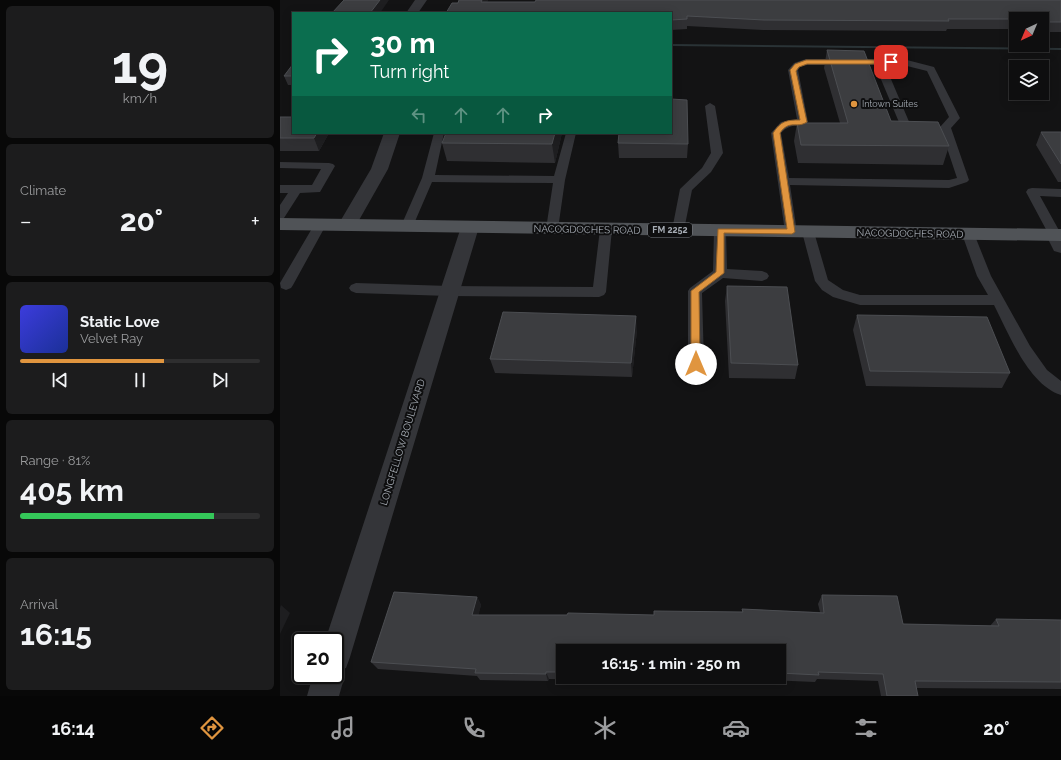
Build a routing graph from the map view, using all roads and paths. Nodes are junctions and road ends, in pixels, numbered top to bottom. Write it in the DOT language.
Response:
graph roads {
  1 [pos="421,0"];
  2 [pos="413,12"];
  3 [pos="879,62"];
  4 [pos="710,106"];
  5 [pos="937,127"];
  6 [pos="392,134"];
  7 [pos="439,134"];
  8 [pos="571,134"];
  9 [pos="280,165"];
  10 [pos="428,178"];
  11 [pos="559,180"];
  12 [pos="784,181"];
  13 [pos="280,189"];
  14 [pos="296,189"];
  15 [pos="1061,194"];
  16 [pos="280,215"];
  17 [pos="280,224"];
  18 [pos="320,225"];
  19 [pos="347,225"];
  20 [pos="407,226"];
  21 [pos="470,228"];
  22 [pos="552,229"];
  23 [pos="606,229"];
  24 [pos="678,230"];
  25 [pos="720,231"];
  26 [pos="800,232"];
  27 [pos="968,234"];
  28 [pos="1059,239"];
  29 [pos="720,273"];
  30 [pos="762,276"];
  31 [pos="286,285"];
  32 [pos="356,288"];
  33 [pos="449,291"];
  34 [pos="998,300"];
  35 [pos="696,364"];
  36 [pos="1061,388"];
  37 [pos="343,632"];
  38 [pos="326,684"];
  39 [pos="323,696"];
  1 -- 2 [label="street"];
  3 -- 5 [label="lane"];
  3 -- 5 [label="lane"];
  3 -- 12 [label="lane"];
  4 -- 24 [label="lane"];
  5 -- 12 [label="lane"];
  6 -- 19 [label="street"];
  7 -- 10 [label="lane"];
  8 -- 11 [label="lane"];
  9 -- 14 [label="lane"];
  10 -- 11 [label="lane"];
  10 -- 20 [label="lane"];
  11 -- 22 [label="lane"];
  12 -- 26 [label="lane"];
  13 -- 14 [label="lane"];
  14 -- 16 [label="lane"];
  15 -- 28 [label="lane"];
  17 -- 18 [label="main road, NACOGDOCHES ROAD / FM 2252"];
  18 -- 19 [label="main road, NACOGDOCHES ROAD / FM 2252"];
  18 -- 31 [label="lane"];
  19 -- 20 [label="main road, NACOGDOCHES ROAD / FM 2252"];
  20 -- 21 [label="main road, NACOGDOCHES ROAD / FM 2252"];
  21 -- 22 [label="main road, NACOGDOCHES ROAD / FM 2252"];
  21 -- 33 [label="street, LONGFELLOW BOULEVARD"];
  22 -- 23 [label="main road, NACOGDOCHES ROAD / FM 2252"];
  23 -- 24 [label="main road, NACOGDOCHES ROAD / FM 2252"];
  23 -- 33 [label="lane"];
  24 -- 25 [label="main road, NACOGDOCHES ROAD / FM 2252"];
  25 -- 26 [label="main road, NACOGDOCHES ROAD / FM 2252"];
  25 -- 29 [label="lane"];
  26 -- 27 [label="main road, NACOGDOCHES ROAD / FM 2252"];
  26 -- 34 [label="lane"];
  27 -- 28 [label="main road, NACOGDOCHES ROAD / FM 2252"];
  27 -- 34 [label="lane"];
  29 -- 30 [label="lane"];
  29 -- 35 [label="lane"];
  32 -- 33 [label="lane"];
  33 -- 37 [label="street, LONGFELLOW BOULEVARD"];
  34 -- 36 [label="lane"];
  38 -- 39 [label="street"];
}
